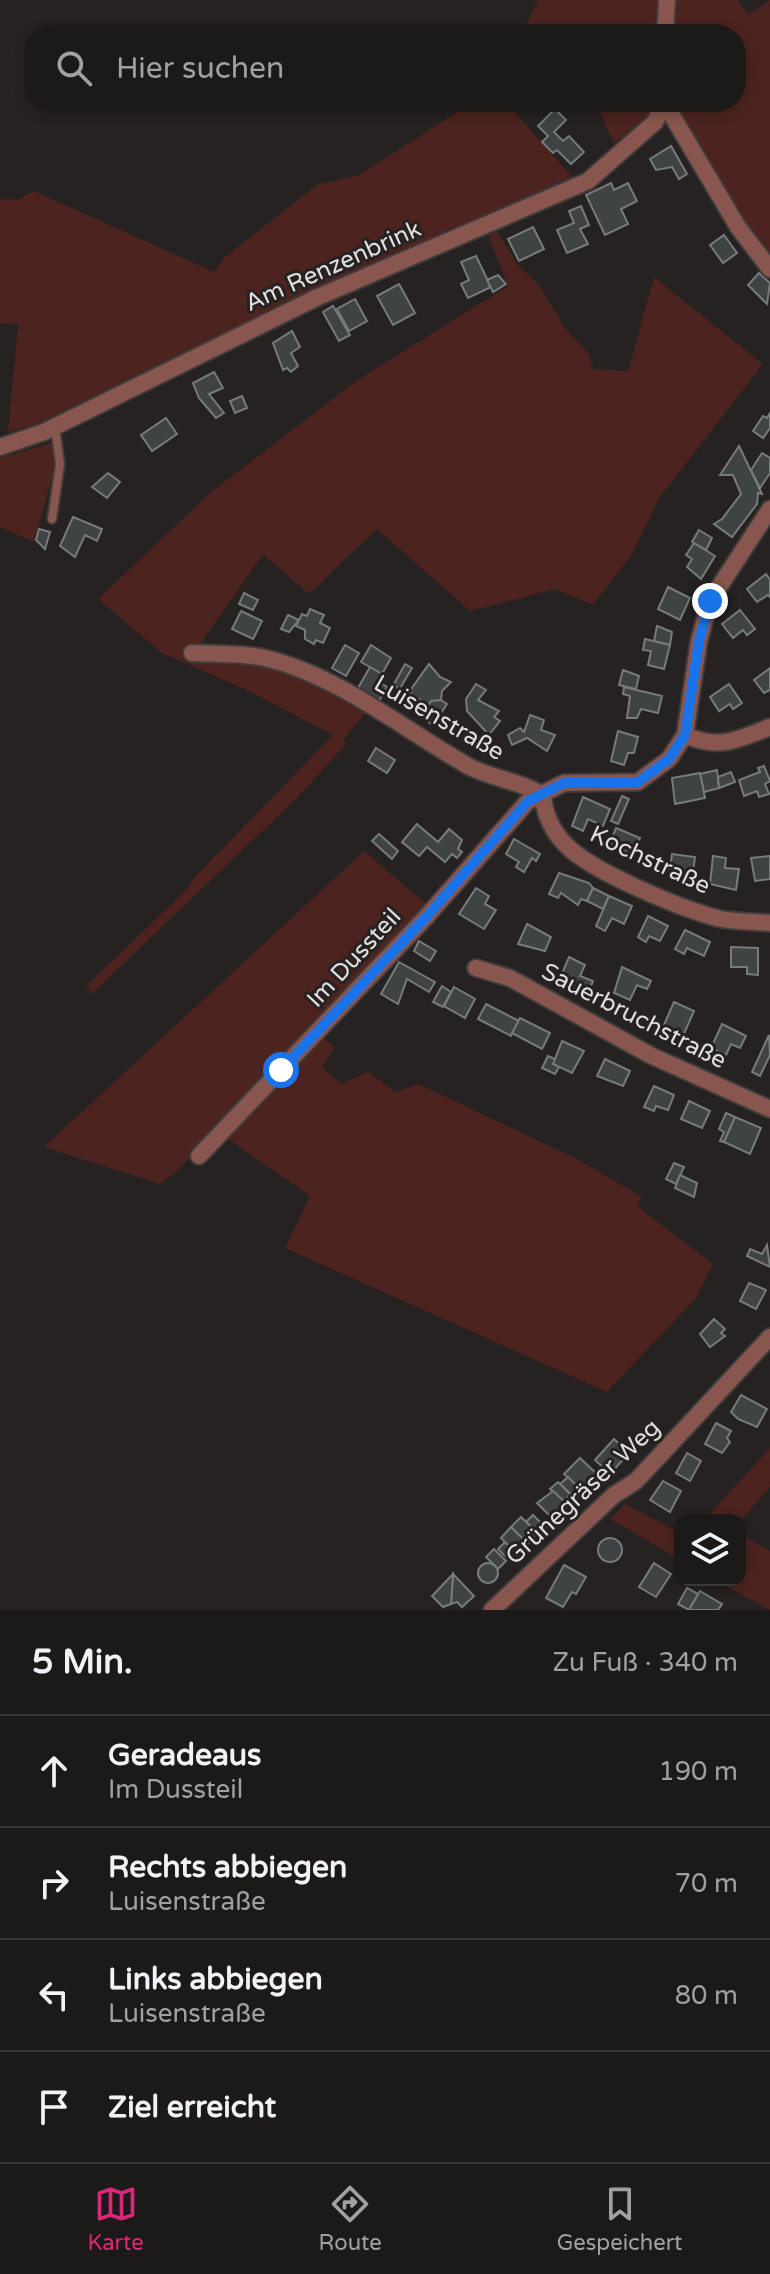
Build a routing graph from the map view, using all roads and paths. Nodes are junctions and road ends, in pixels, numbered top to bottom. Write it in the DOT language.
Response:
graph roads {
  1 [pos="667,0"];
  2 [pos="666,24"];
  3 [pos="660,112"];
  4 [pos="670,112"];
  5 [pos="770,269"];
  6 [pos="55,426"];
  7 [pos="0,447"];
  8 [pos="770,509"];
  9 [pos="52,519"];
  10 [pos="192,653"];
  11 [pos="770,727"];
  12 [pos="685,735"];
  13 [pos="543,796"];
  14 [pos="770,923"];
  15 [pos="476,968"];
  16 [pos="770,1109"];
  17 [pos="199,1156"];
  18 [pos="770,1337"];
  19 [pos="492,1610"];
  1 -- 2 [label="street"];
  3 -- 6 [label="street, Am Renzenbrink"];
  4 -- 5 [label="street"];
  6 -- 7 [label="street, Am Renzenbrink"];
  6 -- 9 [label="lane"];
  8 -- 12 [label="street"];
  10 -- 13 [label="street, Luisenstraße"];
  11 -- 12 [label="street"];
  12 -- 13 [label="street"];
  13 -- 14 [label="street, Kochstraße"];
  13 -- 17 [label="street, Im Dussteil"];
  15 -- 16 [label="street, Sauerbruchstraße"];
  18 -- 19 [label="street, Grünegräser Weg"];
}
